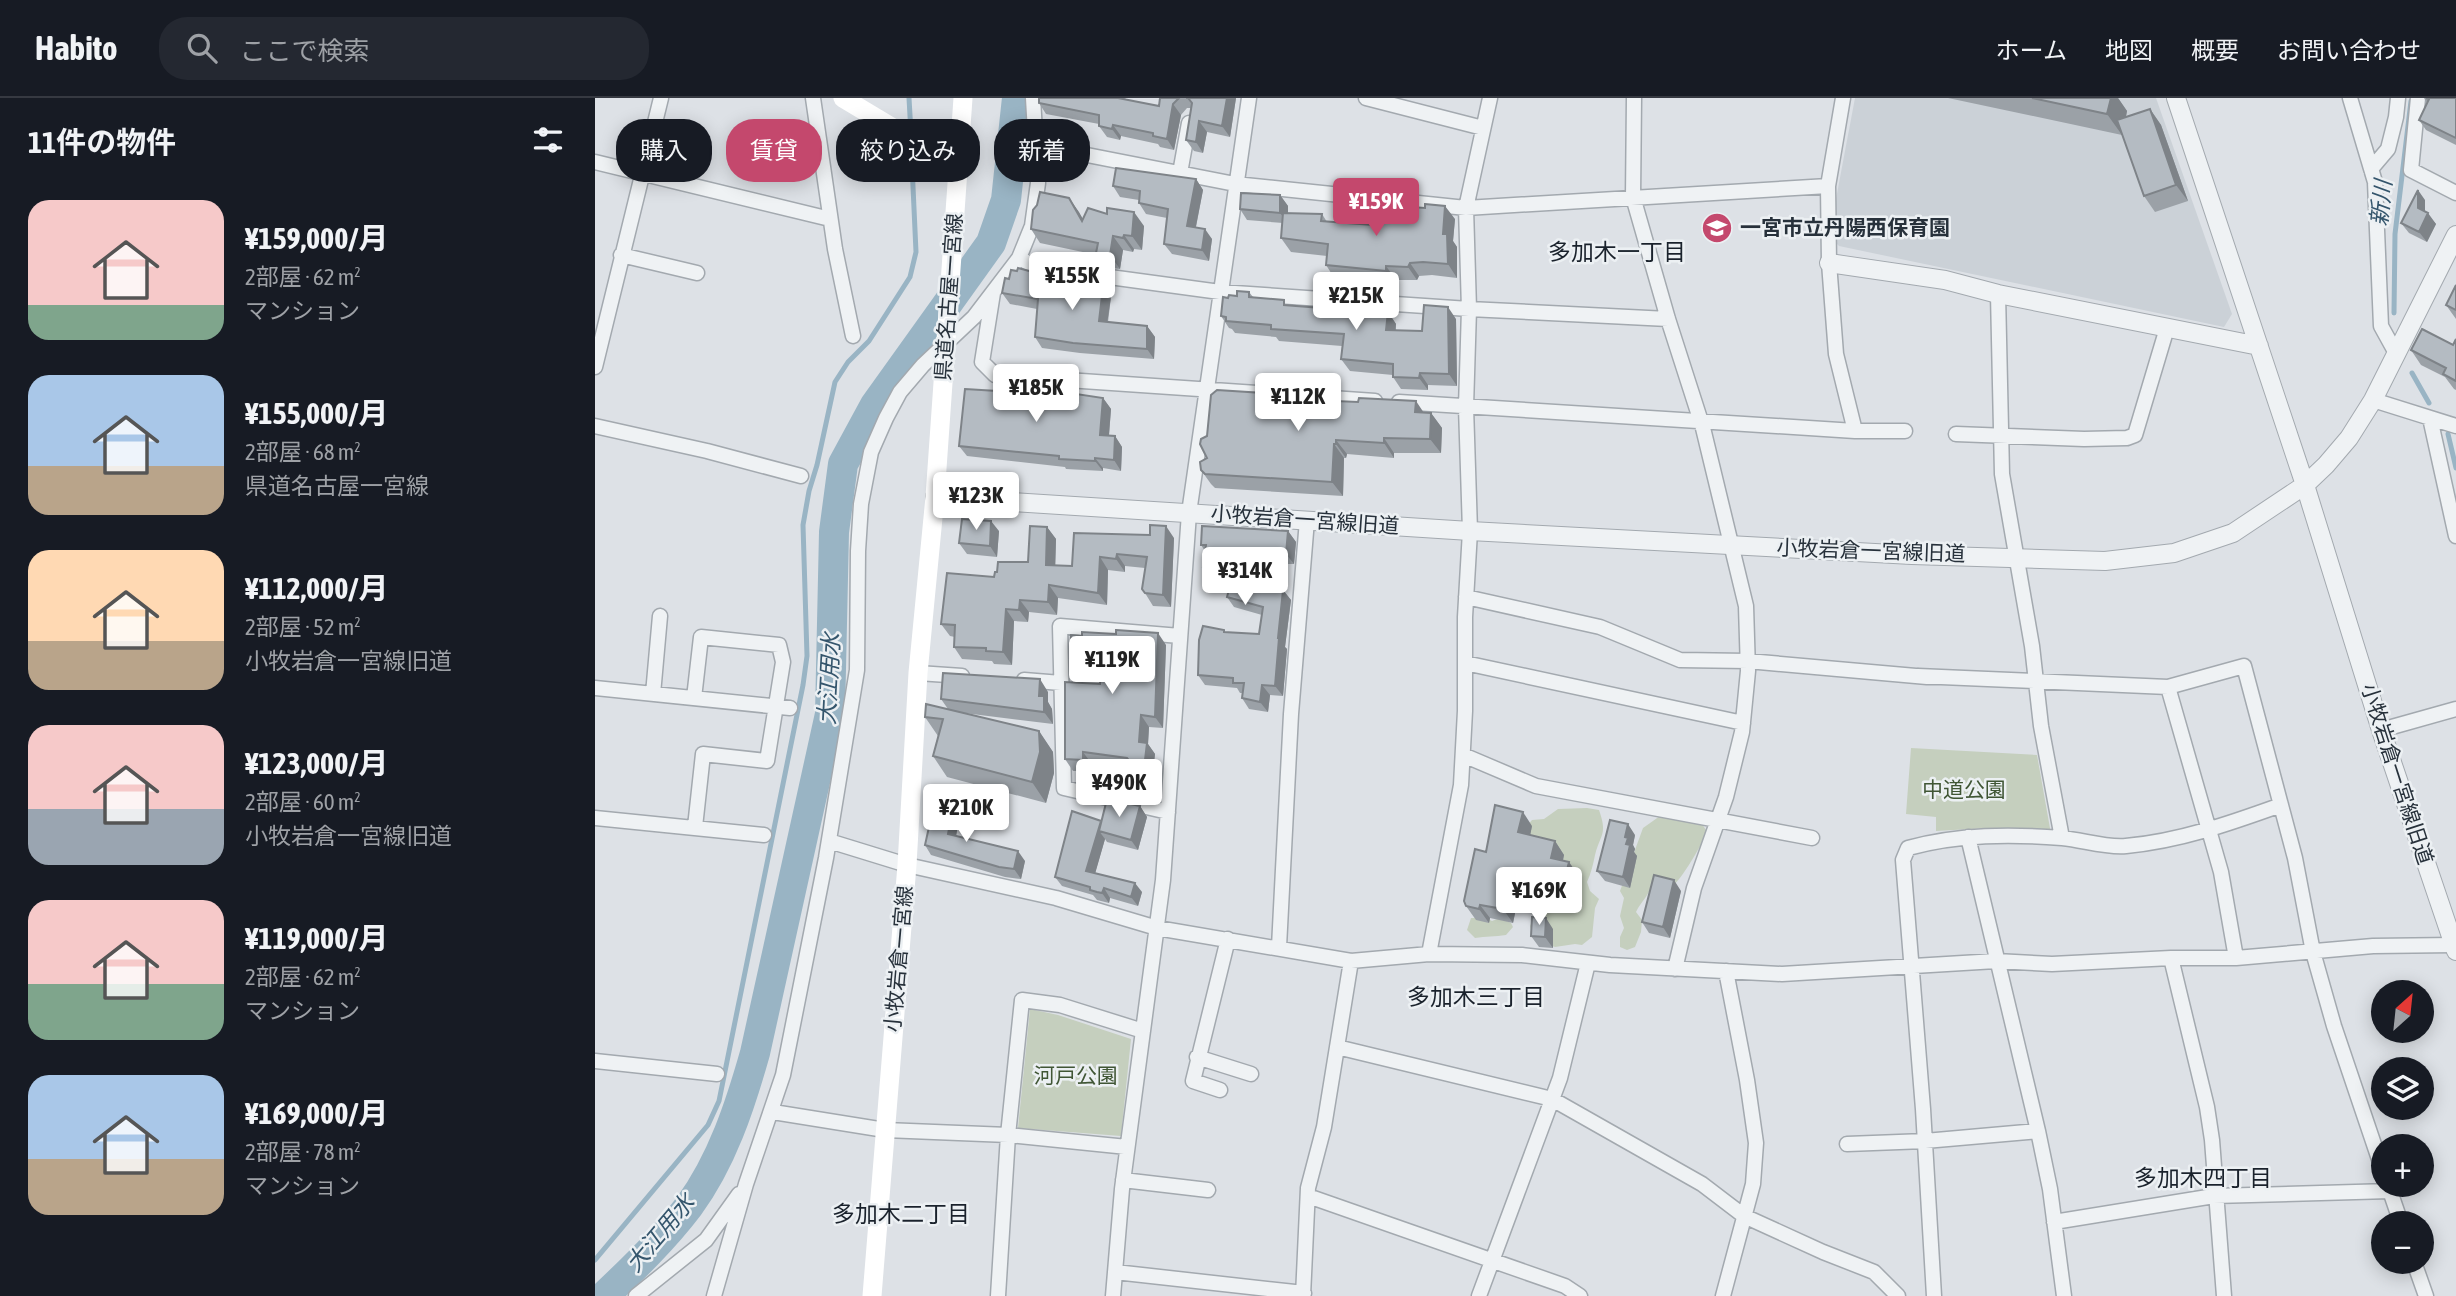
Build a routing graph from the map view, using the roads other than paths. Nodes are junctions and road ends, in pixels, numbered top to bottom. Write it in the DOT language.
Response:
graph roads {
  1 [pos="661,98"];
  2 [pos="813,98"];
  3 [pos="843,98"];
  4 [pos="963,98"];
  5 [pos="1033,98"];
  6 [pos="1249,98"];
  7 [pos="1366,98"];
  8 [pos="1490,98"];
  9 [pos="1635,98"];
  10 [pos="1843,98"];
  11 [pos="2176,98"];
  12 [pos="2350,98"];
  13 [pos="2398,98"];
  14 [pos="2418,98"];
  15 [pos="1191,117"];
  16 [pos="656,119"];
  17 [pos="877,119"];
  18 [pos="961,119"];
  19 [pos="1034,119"];
  20 [pos="1483,128"];
  21 [pos="1090,156"];
  22 [pos="595,162"];
  23 [pos="616,167"];
  24 [pos="2371,169"];
  25 [pos="1180,173"];
  26 [pos="640,182"];
  27 [pos="679,182"];
  28 [pos="957,182"];
  29 [pos="1038,182"];
  30 [pos="1235,184"];
  31 [pos="1828,186"];
  32 [pos="2456,193"];
  33 [pos="1633,197"];
  34 [pos="1466,208"];
  35 [pos="830,219"];
  36 [pos="2456,235"];
  37 [pos="621,255"];
  38 [pos="1019,258"];
  39 [pos="1829,262"];
  40 [pos="697,273"];
  41 [pos="1220,292"];
  42 [pos="993,293"];
  43 [pos="1998,294"];
  44 [pos="1469,309"];
  45 [pos="1668,319"];
  46 [pos="2167,328"];
  47 [pos="853,336"];
  48 [pos="946,339"];
  49 [pos="2259,346"];
  50 [pos="2397,355"];
  51 [pos="595,368"];
  52 [pos="1206,390"];
  53 [pos="2373,400"];
  54 [pos="1466,407"];
  55 [pos="2430,418"];
  56 [pos="1701,420"];
  57 [pos="595,426"];
  58 [pos="2456,426"];
  59 [pos="1855,430"];
  60 [pos="1905,431"];
  61 [pos="1956,434"];
  62 [pos="2001,436"];
  63 [pos="801,476"];
  64 [pos="2305,485"];
  65 [pos="935,496"];
  66 [pos="1189,513"];
  67 [pos="1307,520"];
  68 [pos="1470,531"];
  69 [pos="2456,536"];
  70 [pos="1732,545"];
  71 [pos="2016,557"];
  72 [pos="1467,597"];
  73 [pos="660,616"];
  74 [pos="1180,636"];
  75 [pos="1748,661"];
  76 [pos="1465,663"];
  77 [pos="918,673"];
  78 [pos="983,677"];
  79 [pos="1009,679"];
  80 [pos="1061,683"];
  81 [pos="2036,683"];
  82 [pos="2168,687"];
  83 [pos="595,688"];
  84 [pos="653,694"];
  85 [pos="694,698"];
  86 [pos="784,708"];
  87 [pos="2456,709"];
  88 [pos="1743,723"];
  89 [pos="2381,730"];
  90 [pos="1463,755"];
  91 [pos="2281,805"];
  92 [pos="1168,812"];
  93 [pos="595,818"];
  94 [pos="1719,820"];
  95 [pos="695,827"];
  96 [pos="2209,831"];
  97 [pos="764,835"];
  98 [pos="1968,837"];
  99 [pos="1812,838"];
  100 [pos="2062,838"];
  101 [pos="829,841"];
  102 [pos="907,864"];
  103 [pos="1157,928"];
  104 [pos="1228,939"];
  105 [pos="1279,947"];
  106 [pos="2455,947"];
  107 [pos="2313,952"];
  108 [pos="1429,954"];
  109 [pos="2171,958"];
  110 [pos="2236,958"];
  111 [pos="1351,961"];
  112 [pos="1996,961"];
  113 [pos="1588,962"];
  114 [pos="1911,966"];
  115 [pos="1675,969"];
  116 [pos="1726,971"];
  117 [pos="1143,1031"];
  118 [pos="1338,1047"];
  119 [pos="1197,1058"];
  120 [pos="595,1061"];
  121 [pos="717,1074"];
  122 [pos="1251,1074"];
  123 [pos="1220,1090"];
  124 [pos="1552,1099"];
  125 [pos="772,1112"];
  126 [pos="885,1130"];
  127 [pos="2038,1131"];
  128 [pos="1008,1135"];
  129 [pos="2371,1135"];
  130 [pos="1925,1141"];
  131 [pos="1847,1144"];
  132 [pos="1128,1147"];
  133 [pos="1123,1180"];
  134 [pos="746,1184"];
  135 [pos="2371,1189"];
  136 [pos="1208,1190"];
  137 [pos="1308,1196"];
  138 [pos="2214,1196"];
  139 [pos="1744,1216"];
  140 [pos="2054,1222"];
  141 [pos="1492,1259"];
  142 [pos="1115,1272"];
  143 [pos="2418,1274"];
  144 [pos="1303,1294"];
  145 [pos="636,1296"];
  146 [pos="714,1296"];
  147 [pos="872,1296"];
  148 [pos="998,1296"];
  149 [pos="1113,1296"];
  150 [pos="1479,1296"];
  151 [pos="1580,1296"];
  152 [pos="1723,1296"];
  153 [pos="1898,1296"];
  154 [pos="1934,1296"];
  155 [pos="2064,1296"];
  156 [pos="2224,1296"];
  157 [pos="2426,1296"];
  1 -- 16 [label="street"];
  2 -- 35 [label="street"];
  3 -- 17 [label="main road"];
  4 -- 18 [label="main road, 県道名古屋一宮線"];
  5 -- 19 [label="street"];
  6 -- 30 [label="street"];
  7 -- 20 [label="street"];
  8 -- 20 [label="street"];
  9 -- 33 [label="street"];
  10 -- 31 [label="street"];
  11 -- 49 [label="street"];
  12 -- 24 [label="street"];
  13 -- 24 [label="street"];
  14 -- 32 [label="street"];
  15 -- 25 [label="street"];
  20 -- 34 [label="street"];
  21 -- 25 [label="street"];
  22 -- 23 [label="street"];
  24 -- 50 [label="street"];
  25 -- 30 [label="street"];
  26 -- 37 [label="street"];
  27 -- 35 [label="street"];
  28 -- 48 [label="main road, 県道名古屋一宮線"];
  29 -- 38 [label="street"];
  30 -- 34 [label="street"];
  30 -- 41 [label="street"];
  31 -- 33 [label="street"];
  31 -- 39 [label="street"];
  33 -- 34 [label="street"];
  33 -- 45 [label="street"];
  34 -- 44 [label="street"];
  35 -- 47 [label="street"];
  36 -- 50 [label="street"];
  37 -- 40 [label="street"];
  37 -- 51 [label="street"];
  38 -- 41 [label="street"];
  38 -- 42 [label="street"];
  39 -- 43 [label="street"];
  39 -- 59 [label="street"];
  41 -- 44 [label="street"];
  41 -- 52 [label="street"];
  42 -- 48 [label="street"];
  42 -- 52 [label="street"];
  43 -- 46 [label="street"];
  43 -- 62 [label="street"];
  44 -- 45 [label="street"];
  44 -- 54 [label="street"];
  45 -- 56 [label="street"];
  46 -- 49 [label="street"];
  46 -- 62 [label="street"];
  48 -- 65 [label="main road, 県道名古屋一宮線"];
  48 -- 101 [label="street"];
  49 -- 64 [label="street"];
  50 -- 53 [label="street"];
  52 -- 54 [label="street"];
  52 -- 66 [label="street"];
  53 -- 55 [label="street"];
  53 -- 64 [label="street"];
  54 -- 56 [label="street"];
  54 -- 68 [label="street"];
  55 -- 58 [label="street"];
  55 -- 69 [label="street"];
  56 -- 59 [label="street"];
  56 -- 70 [label="street"];
  57 -- 63 [label="street"];
  59 -- 60 [label="street"];
  61 -- 62 [label="street"];
  62 -- 71 [label="street"];
  64 -- 71 [label="street, 小牧岩倉一宮線旧道"];
  64 -- 89 [label="street, 小牧岩倉一宮線旧道"];
  65 -- 66 [label="street, 小牧岩倉一宮線旧道"];
  65 -- 77 [label="main road, 小牧岩倉一宮線"];
  66 -- 67 [label="street, 小牧岩倉一宮線旧道"];
  66 -- 74 [label="street"];
  67 -- 68 [label="street, 小牧岩倉一宮線旧道"];
  67 -- 105 [label="street"];
  68 -- 70 [label="street, 小牧岩倉一宮線旧道"];
  68 -- 72 [label="street"];
  70 -- 71 [label="street, 小牧岩倉一宮線旧道"];
  70 -- 75 [label="street"];
  71 -- 81 [label="street"];
  72 -- 75 [label="street"];
  72 -- 76 [label="street"];
  73 -- 84 [label="street"];
  74 -- 80 [label="street"];
  74 -- 92 [label="street"];
  75 -- 81 [label="street"];
  75 -- 88 [label="street"];
  76 -- 88 [label="street"];
  76 -- 90 [label="street"];
  77 -- 78 [label="street"];
  77 -- 102 [label="main road, 小牧岩倉一宮線"];
  79 -- 80 [label="street"];
  80 -- 92 [label="street"];
  81 -- 82 [label="street"];
  81 -- 100 [label="street"];
  82 -- 91 [label="street"];
  82 -- 96 [label="street"];
  83 -- 84 [label="street"];
  84 -- 85 [label="street"];
  85 -- 86 [label="street"];
  85 -- 86 [label="street"];
  86 -- 95 [label="street"];
  87 -- 89 [label="street"];
  88 -- 94 [label="street"];
  89 -- 106 [label="street, 小牧岩倉一宮線旧道"];
  90 -- 94 [label="street"];
  90 -- 108 [label="street"];
  91 -- 96 [label="street"];
  91 -- 107 [label="street"];
  92 -- 103 [label="street"];
  93 -- 95 [label="street"];
  94 -- 99 [label="street"];
  94 -- 115 [label="street"];
  95 -- 97 [label="street"];
  96 -- 100 [label="street"];
  96 -- 110 [label="street"];
  98 -- 100 [label="street"];
  98 -- 112 [label="street"];
  98 -- 114 [label="street"];
  101 -- 102 [label="street"];
  101 -- 125 [label="street"];
  102 -- 103 [label="street"];
  102 -- 126 [label="main road, 小牧岩倉一宮線"];
  103 -- 104 [label="street"];
  103 -- 117 [label="street"];
  104 -- 105 [label="street"];
  104 -- 119 [label="street"];
  105 -- 111 [label="street"];
  106 -- 107 [label="street"];
  107 -- 110 [label="street"];
  107 -- 129 [label="street"];
  108 -- 111 [label="street"];
  108 -- 113 [label="street"];
  109 -- 110 [label="street"];
  109 -- 112 [label="street"];
  109 -- 138 [label="street"];
  111 -- 118 [label="street"];
  112 -- 114 [label="street"];
  112 -- 127 [label="street"];
  113 -- 115 [label="street"];
  113 -- 124 [label="street"];
  114 -- 116 [label="street"];
  114 -- 130 [label="street"];
  115 -- 116 [label="street"];
  116 -- 139 [label="street"];
  117 -- 128 [label="street"];
  117 -- 132 [label="street"];
  118 -- 124 [label="street"];
  118 -- 137 [label="street"];
  119 -- 122 [label="street"];
  119 -- 123 [label="street"];
  120 -- 121 [label="street"];
  124 -- 139 [label="street"];
  124 -- 141 [label="street"];
  125 -- 126 [label="street"];
  125 -- 134 [label="street"];
  126 -- 128 [label="street"];
  126 -- 147 [label="main road, 小牧岩倉一宮線"];
  127 -- 130 [label="street"];
  127 -- 140 [label="street"];
  128 -- 132 [label="street"];
  128 -- 148 [label="street"];
  130 -- 131 [label="street"];
  130 -- 154 [label="street"];
  132 -- 133 [label="street"];
  133 -- 136 [label="street"];
  133 -- 142 [label="street"];
  134 -- 145 [label="street"];
  134 -- 146 [label="street"];
  135 -- 138 [label="street"];
  137 -- 141 [label="street"];
  137 -- 144 [label="street"];
  138 -- 140 [label="street"];
  138 -- 156 [label="street"];
  139 -- 152 [label="street"];
  139 -- 153 [label="street"];
  140 -- 155 [label="street"];
  141 -- 150 [label="street"];
  141 -- 151 [label="street"];
  142 -- 144 [label="street"];
  142 -- 149 [label="street"];
  143 -- 157 [label="street"];
}
